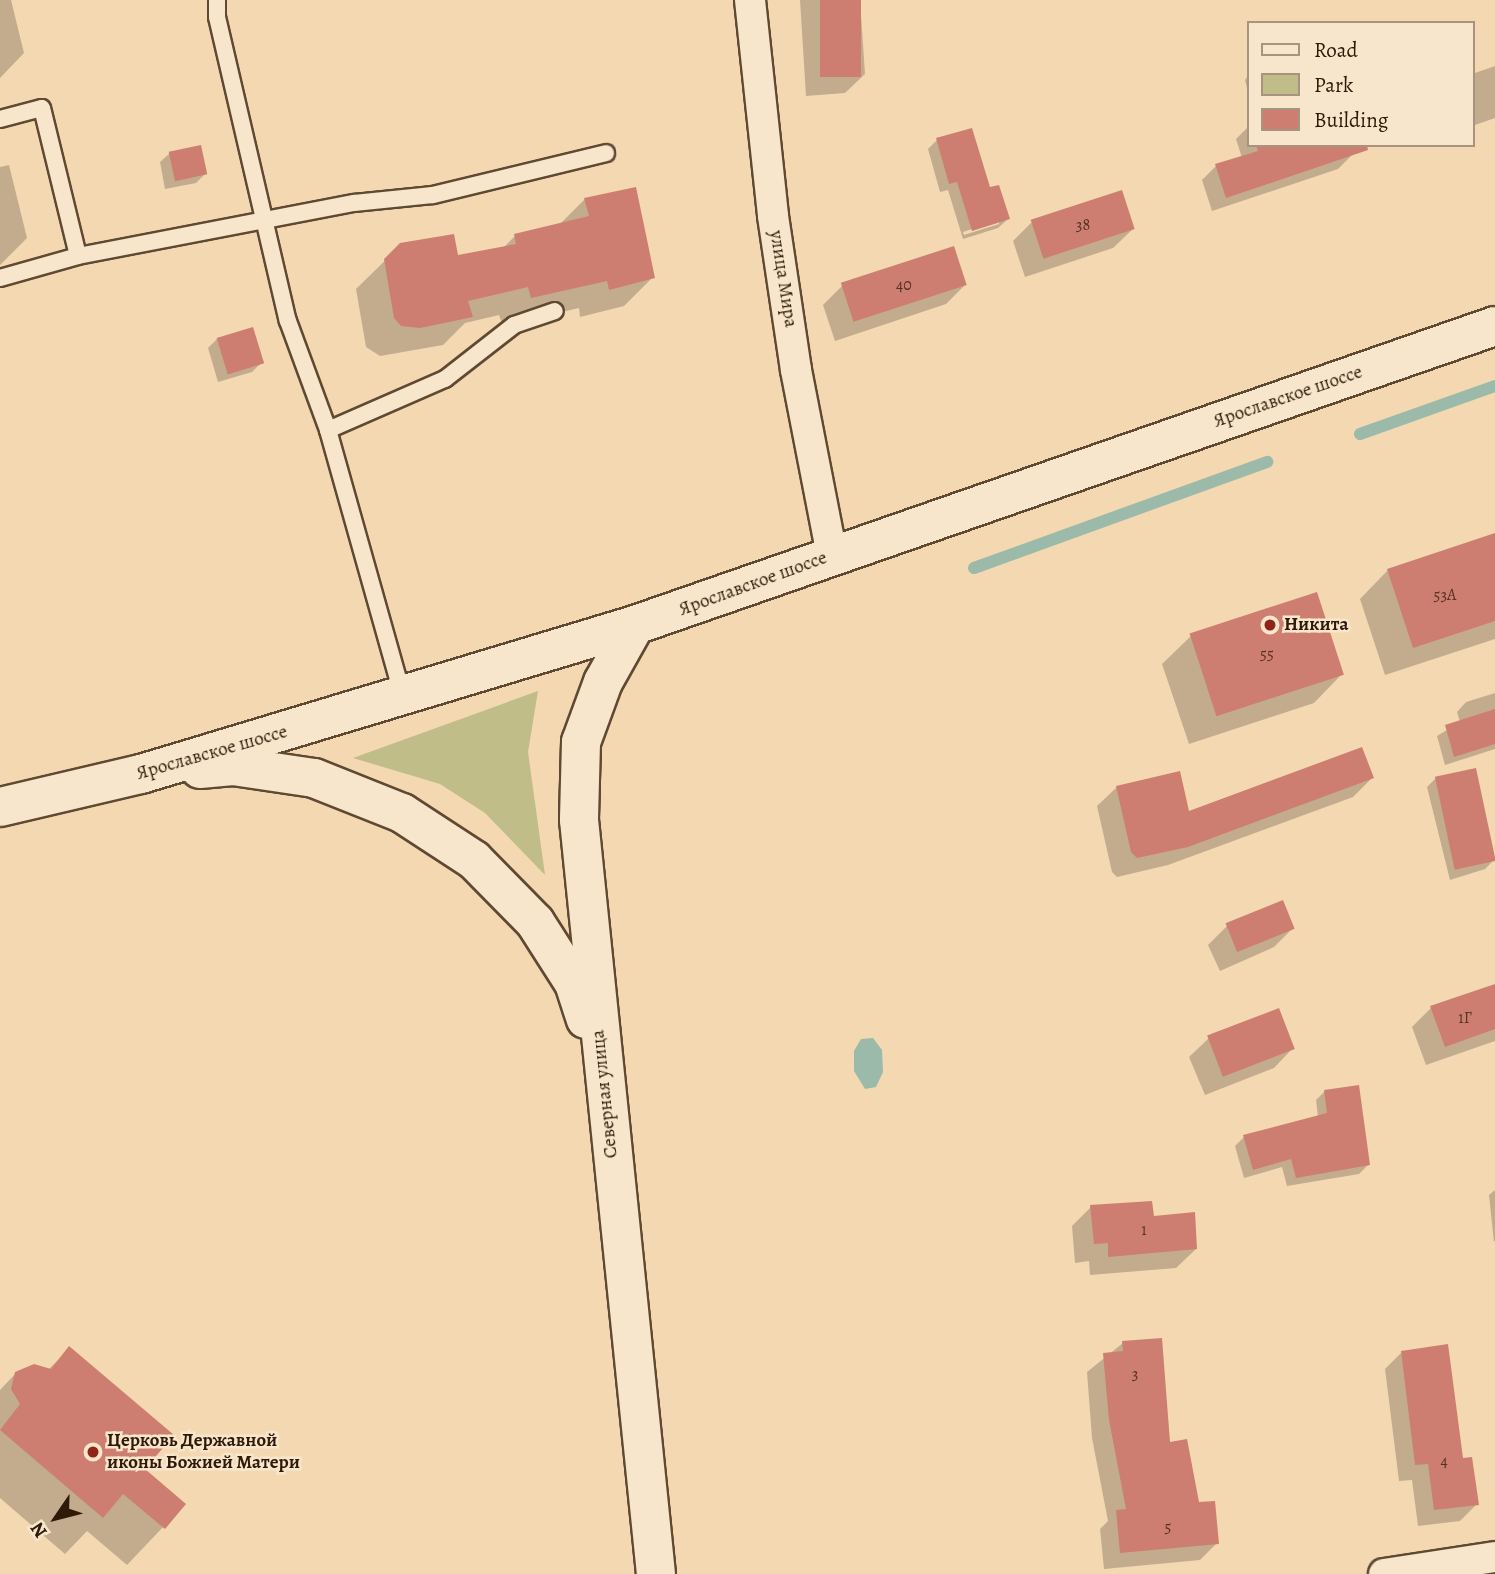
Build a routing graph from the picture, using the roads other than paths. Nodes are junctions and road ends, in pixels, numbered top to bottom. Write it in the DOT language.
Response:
graph roads {
  1 [pos="217,0"];
  2 [pos="750,0"];
  3 [pos="0,120"];
  4 [pos="606,153"];
  5 [pos="262,220"];
  6 [pos="78,256"];
  7 [pos="0,278"];
  8 [pos="555,311"];
  9 [pos="1495,326"];
  10 [pos="328,430"];
  11 [pos="832,555"];
  12 [pos="635,625"];
  13 [pos="403,696"];
  14 [pos="141,774"];
  15 [pos="0,807"];
  16 [pos="602,1064"];
  17 [pos="1495,1557"];
  18 [pos="656,1574"];
  19 [pos="1384,1574"];
  1 -- 5 [label="lane"];
  2 -- 11 [label="street, улица Мира"];
  3 -- 6 [label="lane"];
  4 -- 5 [label="lane"];
  5 -- 6 [label="lane"];
  5 -- 10 [label="lane"];
  6 -- 7 [label="lane"];
  8 -- 10 [label="lane"];
  9 -- 11 [label="main road, Ярославское шоссе"];
  10 -- 13 [label="lane"];
  11 -- 12 [label="main road, Ярославское шоссе"];
  12 -- 13 [label="main road, Ярославское шоссе"];
  12 -- 16 [label="main road, Северная улица"];
  13 -- 14 [label="main road, Ярославское шоссе"];
  14 -- 15 [label="main road, Ярославское шоссе"];
  14 -- 16 [label="main road"];
  16 -- 18 [label="main road, Северная улица"];
  17 -- 19 [label="street"];
}
